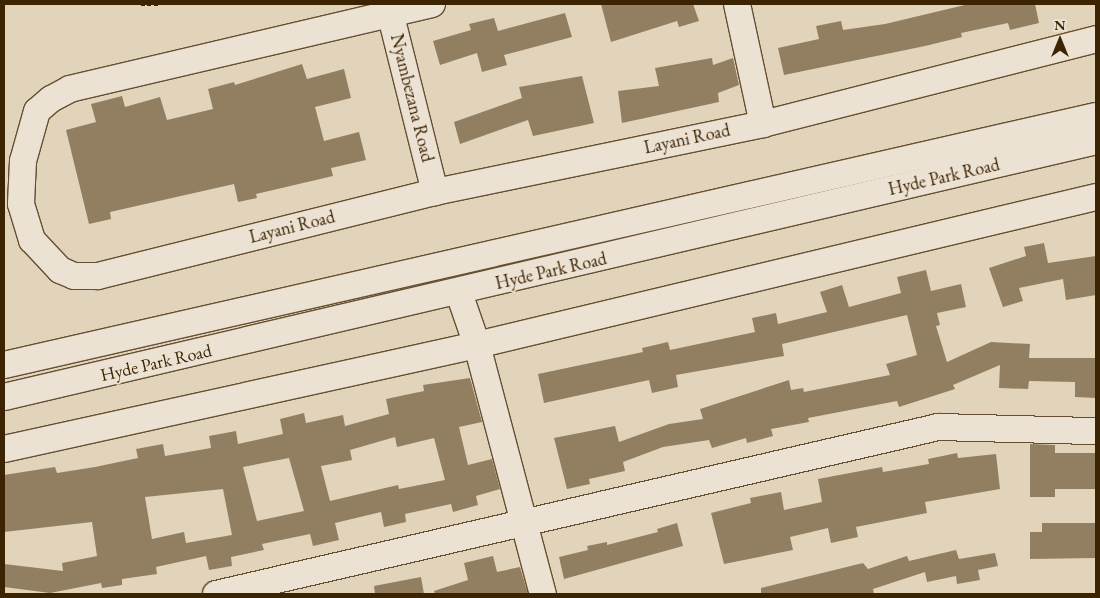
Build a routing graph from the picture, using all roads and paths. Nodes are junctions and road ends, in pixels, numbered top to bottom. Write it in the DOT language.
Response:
graph roads {
  1 [pos="141,4"];
  2 [pos="160,4"];
  3 [pos="432,4"];
  4 [pos="736,4"];
  5 [pos="389,8"];
  6 [pos="1096,39"];
  7 [pos="1096,116"];
  8 [pos="763,124"];
  9 [pos="1096,141"];
  10 [pos="435,192"];
  11 [pos="1096,197"];
  12 [pos="459,293"];
  13 [pos="477,345"];
  14 [pos="4,364"];
  15 [pos="4,397"];
  16 [pos="1096,430"];
  17 [pos="4,449"];
  18 [pos="525,521"];
  19 [pos="216,594"];
  20 [pos="543,594"];
  1 -- 2 [label="path"];
  3 -- 5 [label="street, Layani Road"];
  4 -- 8 [label="street"];
  5 -- 10 [label="street, Nyambezana Road"];
  5 -- 10 [label="street, Layani Road"];
  6 -- 8 [label="street, Layani Road"];
  7 -- 14 [label="street, Hyde Park Road"];
  8 -- 10 [label="street, Layani Road"];
  9 -- 12 [label="street, Hyde Park Road"];
  11 -- 13 [label="street"];
  12 -- 13 [label="street"];
  12 -- 15 [label="street, Hyde Park Road"];
  13 -- 17 [label="street"];
  13 -- 18 [label="street"];
  16 -- 18 [label="street"];
  18 -- 19 [label="street"];
  18 -- 20 [label="street"];
}
